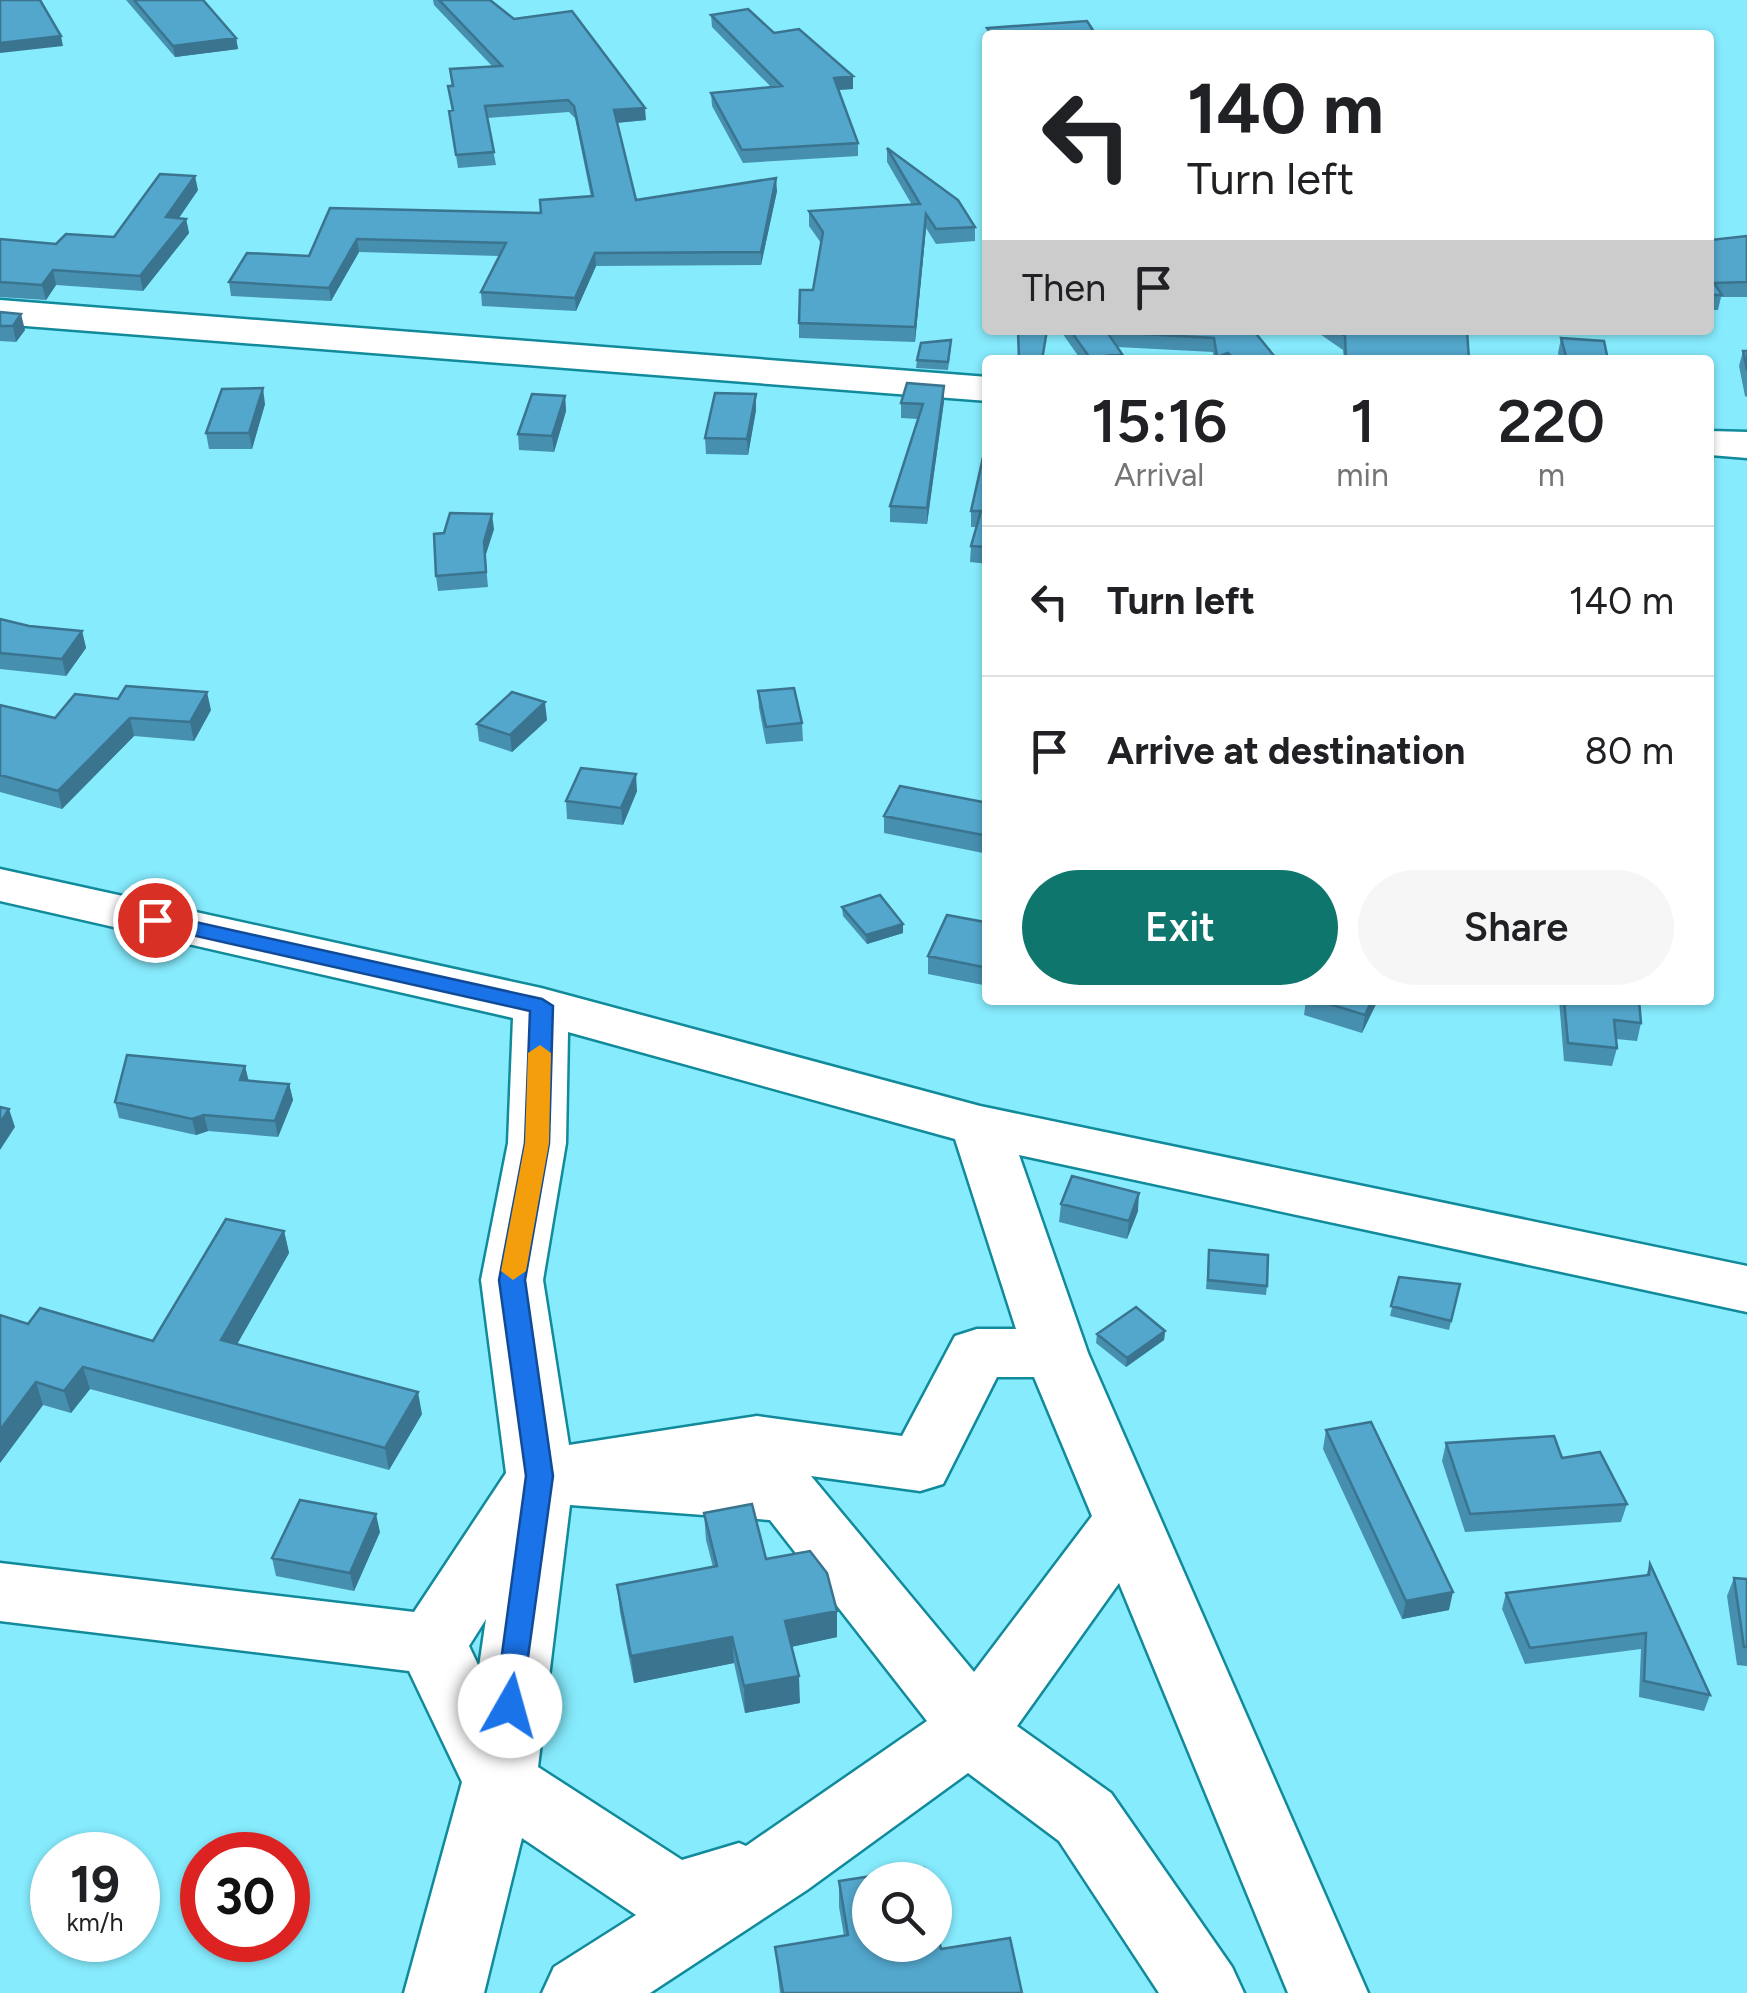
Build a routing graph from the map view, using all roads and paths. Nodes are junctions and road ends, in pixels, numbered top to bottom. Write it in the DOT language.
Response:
graph roads {
  1 [pos="0,312"];
  2 [pos="982,388"];
  3 [pos="1714,443"];
  4 [pos="1747,445"];
  5 [pos="0,885"];
  6 [pos="542,1006"];
  7 [pos="980,1126"];
  8 [pos="1747,1289"];
  9 [pos="1056,1354"];
  10 [pos="540,1476"];
  11 [pos="1127,1520"];
  12 [pos="0,1592"];
  13 [pos="432,1644"];
  14 [pos="974,1728"];
  15 [pos="500,1782"];
  16 [pos="780,1866"];
  17 [pos="444,1993"];
  18 [pos="582,1993"];
  19 [pos="1204,1993"];
  20 [pos="1328,1993"];
  1 -- 2 [label="street"];
  3 -- 4 [label="street"];
  5 -- 6 [label="street"];
  6 -- 7 [label="street"];
  6 -- 10 [label="street"];
  7 -- 8 [label="street"];
  7 -- 9 [label="street"];
  9 -- 10 [label="street"];
  9 -- 11 [label="street"];
  10 -- 13 [label="street"];
  10 -- 14 [label="street"];
  10 -- 15 [label="street"];
  11 -- 14 [label="street"];
  11 -- 20 [label="street"];
  12 -- 13 [label="street"];
  13 -- 15 [label="street"];
  14 -- 16 [label="street"];
  14 -- 19 [label="street"];
  15 -- 16 [label="street"];
  15 -- 17 [label="street"];
  16 -- 18 [label="street"];
}
